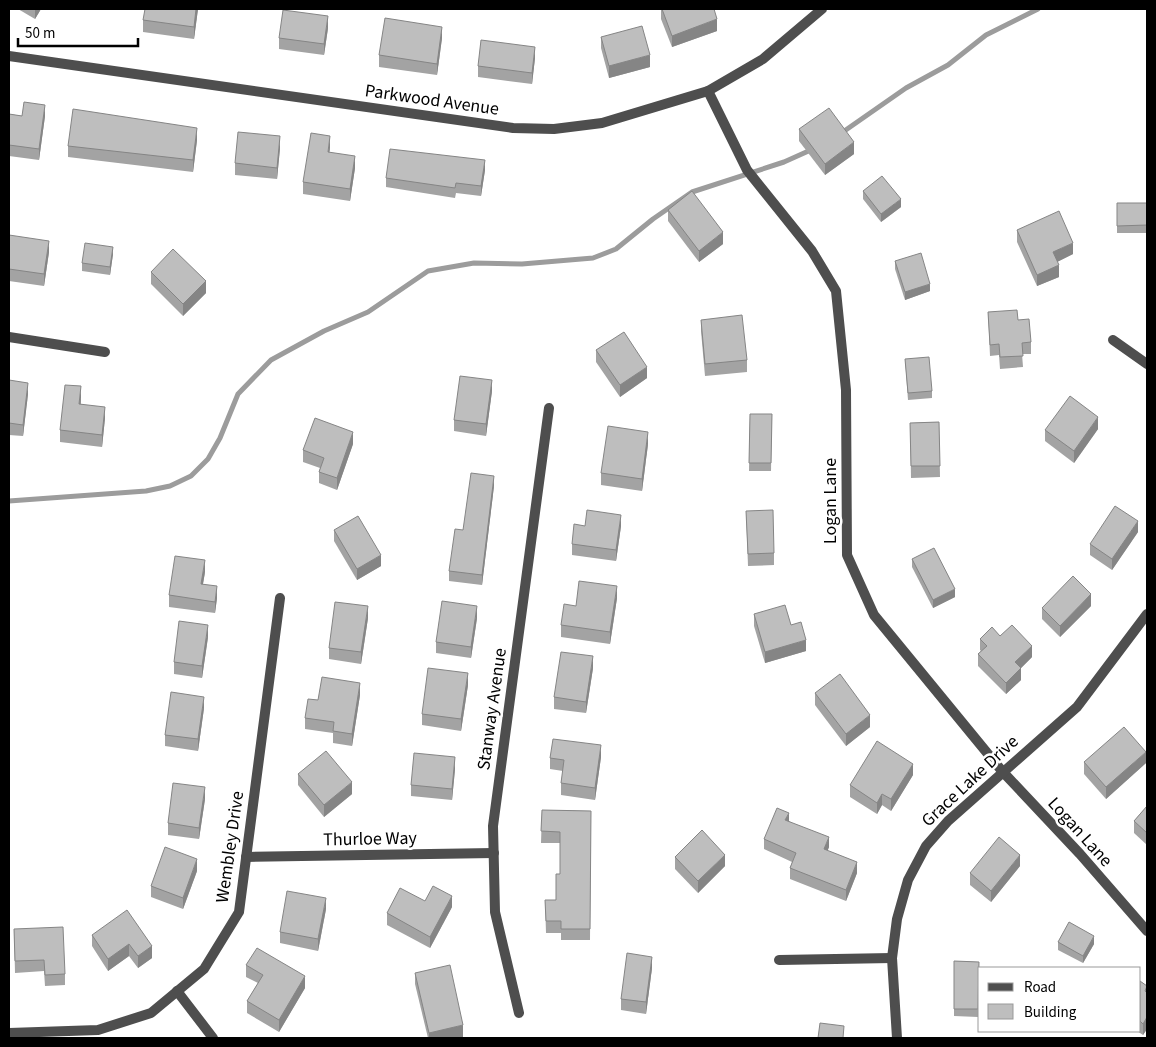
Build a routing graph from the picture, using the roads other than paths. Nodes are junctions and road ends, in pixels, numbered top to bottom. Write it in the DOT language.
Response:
graph roads {
  1 [pos="822,9"];
  2 [pos="9,56"];
  3 [pos="708,91"];
  4 [pos="9,337"];
  5 [pos="1112,340"];
  6 [pos="105,352"];
  7 [pos="1147,364"];
  8 [pos="549,408"];
  9 [pos="280,598"];
  10 [pos="1147,614"];
  11 [pos="1002,771"];
  12 [pos="494,853"];
  13 [pos="246,857"];
  14 [pos="1147,931"];
  15 [pos="892,958"];
  16 [pos="778,960"];
  17 [pos="177,991"];
  18 [pos="518,1013"];
  19 [pos="9,1033"];
  20 [pos="214,1038"];
  21 [pos="897,1038"];
  1 -- 3 [label="street, Parkwood Avenue"];
  2 -- 3 [label="street, Parkwood Avenue"];
  3 -- 11 [label="street, Logan Lane"];
  4 -- 6 [label="street"];
  5 -- 7 [label="street"];
  8 -- 12 [label="street, Stanway Avenue"];
  9 -- 13 [label="street, Wembley Drive"];
  10 -- 11 [label="street, Grace Lake Drive"];
  11 -- 14 [label="street, Logan Lane"];
  11 -- 15 [label="street, Grace Lake Drive"];
  12 -- 13 [label="street, Thurloe Way"];
  12 -- 18 [label="street, Stanway Avenue"];
  13 -- 17 [label="street, Wembley Drive"];
  15 -- 16 [label="street"];
  15 -- 21 [label="street, Grace Lake Drive"];
  17 -- 19 [label="street, Wembley Drive"];
  17 -- 20 [label="street"];
}
